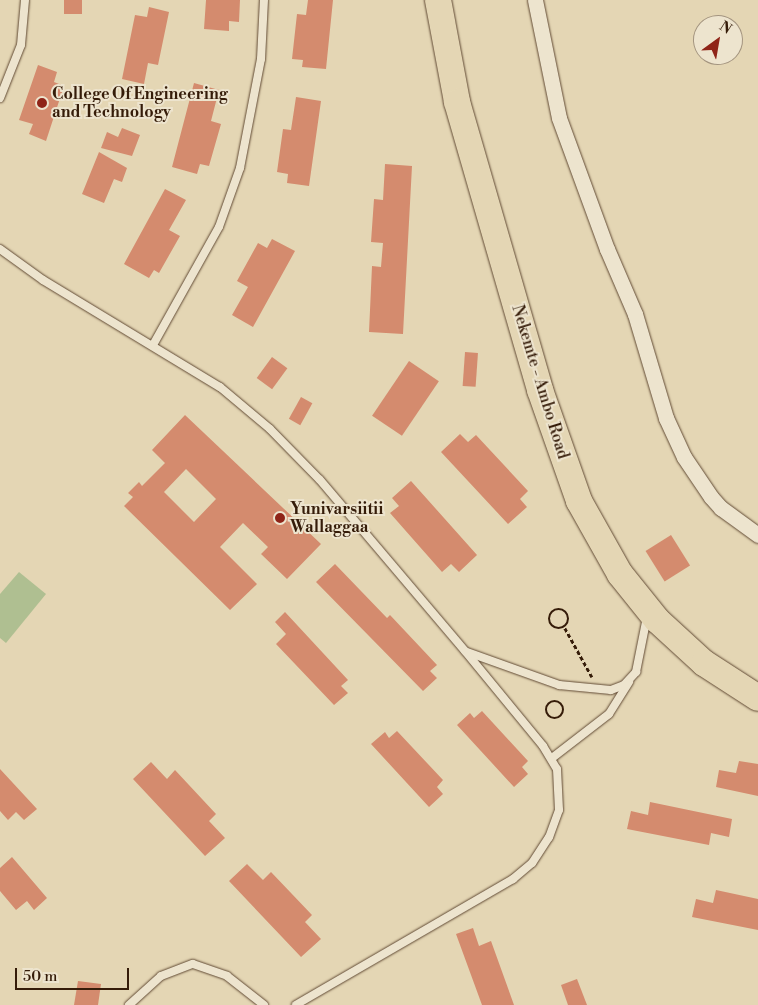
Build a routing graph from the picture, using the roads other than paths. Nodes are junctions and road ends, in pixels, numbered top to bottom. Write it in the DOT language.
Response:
graph roads {
  1 [pos="25,0"];
  2 [pos="264,0"];
  3 [pos="438,0"];
  4 [pos="535,0"];
  5 [pos="0,98"];
  6 [pos="0,249"];
  7 [pos="153,345"];
  8 [pos="758,535"];
  9 [pos="649,610"];
  10 [pos="465,651"];
  11 [pos="630,681"];
  12 [pos="758,698"];
  13 [pos="552,758"];
  14 [pos="129,1005"];
  15 [pos="264,1005"];
  16 [pos="296,1005"];
  1 -- 5 [label="lane"];
  2 -- 7 [label="lane"];
  3 -- 9 [label="highway, Nekemte - Ambo Road"];
  4 -- 8 [label="street"];
  6 -- 7 [label="lane"];
  7 -- 10 [label="lane"];
  9 -- 11 [label="lane"];
  9 -- 12 [label="highway, Nekemte - Ambo Road"];
  10 -- 11 [label="lane"];
  10 -- 13 [label="lane"];
  11 -- 13 [label="lane"];
  13 -- 16 [label="lane"];
  14 -- 15 [label="lane"];
}
